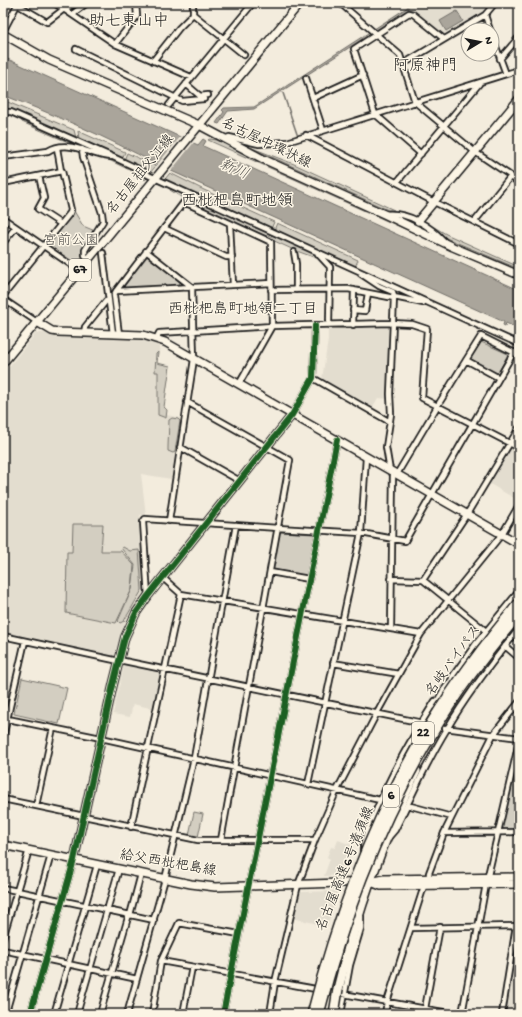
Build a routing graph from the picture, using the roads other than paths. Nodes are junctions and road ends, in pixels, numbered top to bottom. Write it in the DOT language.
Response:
graph roads {
  1 [pos="55,3"];
  2 [pos="75,3"];
  3 [pos="87,3"];
  4 [pos="136,3"];
  5 [pos="193,3"];
  6 [pos="253,3"];
  7 [pos="300,3"];
  8 [pos="340,3"];
  9 [pos="495,3"];
  10 [pos="18,4"];
  11 [pos="65,9"];
  12 [pos="193,14"];
  13 [pos="73,15"];
  14 [pos="485,15"];
  15 [pos="487,22"];
  16 [pos="3,27"];
  17 [pos="3,34"];
  18 [pos="376,34"];
  19 [pos="519,37"];
  20 [pos="223,38"];
  21 [pos="444,39"];
  22 [pos="115,44"];
  23 [pos="76,50"];
  24 [pos="244,55"];
  25 [pos="500,59"];
  26 [pos="153,61"];
  27 [pos="403,64"];
  28 [pos="519,70"];
  29 [pos="506,74"];
  30 [pos="363,75"];
  31 [pos="191,77"];
  32 [pos="306,78"];
  33 [pos="480,83"];
  34 [pos="186,84"];
  35 [pos="176,97"];
  36 [pos="313,98"];
  37 [pos="415,102"];
  38 [pos="518,103"];
  39 [pos="169,106"];
  40 [pos="3,112"];
  41 [pos="375,114"];
  42 [pos="443,126"];
  43 [pos="197,128"];
  44 [pos="323,130"];
  45 [pos="306,136"];
  46 [pos="225,139"];
  47 [pos="57,148"];
  48 [pos="82,149"];
  49 [pos="475,152"];
  50 [pos="421,154"];
  51 [pos="3,157"];
  52 [pos="113,157"];
  53 [pos="61,171"];
  54 [pos="39,176"];
  55 [pos="511,176"];
  56 [pos="155,178"];
  57 [pos="397,182"];
  58 [pos="518,182"];
  59 [pos="3,183"];
  60 [pos="434,202"];
  61 [pos="384,214"];
  62 [pos="3,218"];
  63 [pos="418,220"];
  64 [pos="475,221"];
  65 [pos="61,224"];
  66 [pos="230,224"];
  67 [pos="16,227"];
  68 [pos="164,228"];
  69 [pos="3,243"];
  70 [pos="447,244"];
  71 [pos="519,244"];
  72 [pos="43,246"];
  73 [pos="146,251"];
  74 [pos="294,252"];
  75 [pos="317,252"];
  76 [pos="103,253"];
  77 [pos="232,257"];
  78 [pos="88,261"];
  79 [pos="350,267"];
  80 [pos="80,271"];
  81 [pos="519,275"];
  82 [pos="271,284"];
  83 [pos="233,285"];
  84 [pos="192,287"];
  85 [pos="330,289"];
  86 [pos="271,290"];
  87 [pos="296,290"];
  88 [pos="354,290"];
  89 [pos="116,291"];
  90 [pos="368,293"];
  91 [pos="3,296"];
  92 [pos="394,297"];
  93 [pos="3,299"];
  94 [pos="109,301"];
  95 [pos="433,305"];
  96 [pos="353,310"];
  97 [pos="37,322"];
  98 [pos="392,323"];
  99 [pos="329,325"];
  100 [pos="353,325"];
  101 [pos="272,326"];
  102 [pos="315,326"];
  103 [pos="193,331"];
  104 [pos="84,333"];
  105 [pos="116,334"];
  106 [pos="156,339"];
  107 [pos="519,344"];
  108 [pos="514,352"];
  109 [pos="519,355"];
  110 [pos="194,359"];
  111 [pos="466,360"];
  112 [pos="3,363"];
  113 [pos="313,378"];
  114 [pos="499,378"];
  115 [pos="239,384"];
  116 [pos="187,402"];
  117 [pos="438,405"];
  118 [pos="292,414"];
  119 [pos="390,422"];
  120 [pos="473,423"];
  121 [pos="519,428"];
  122 [pos="337,440"];
  123 [pos="510,443"];
  124 [pos="180,447"];
  125 [pos="267,447"];
  126 [pos="519,448"];
  127 [pos="366,457"];
  128 [pos="393,472"];
  129 [pos="240,481"];
  130 [pos="432,494"];
  131 [pos="519,505"];
  132 [pos="467,514"];
  133 [pos="169,521"];
  134 [pos="206,523"];
  135 [pos="236,526"];
  136 [pos="278,528"];
  137 [pos="319,531"];
  138 [pos="361,533"];
  139 [pos="502,534"];
  140 [pos="392,539"];
  141 [pos="519,544"];
  142 [pos="270,572"];
  143 [pos="162,578"];
  144 [pos="310,579"];
  145 [pos="391,579"];
  146 [pos="424,580"];
  147 [pos="519,591"];
  148 [pos="181,594"];
  149 [pos="148,596"];
  150 [pos="448,599"];
  151 [pos="519,600"];
  152 [pos="222,601"];
  153 [pos="519,603"];
  154 [pos="263,608"];
  155 [pos="303,614"];
  156 [pos="519,614"];
  157 [pos="519,619"];
  158 [pos="342,621"];
  159 [pos="391,629"];
  160 [pos="519,629"];
  161 [pos="486,631"];
  162 [pos="421,634"];
  163 [pos="3,636"];
  164 [pos="25,641"];
  165 [pos="505,646"];
  166 [pos="519,658"];
  167 [pos="119,660"];
  168 [pos="334,663"];
  169 [pos="165,669"];
  170 [pos="399,674"];
  171 [pos="209,678"];
  172 [pos="249,686"];
  173 [pos="287,694"];
  174 [pos="325,702"];
  175 [pos="519,702"];
  176 [pos="377,713"];
  177 [pos="5,718"];
  178 [pos="423,723"];
  179 [pos="53,728"];
  180 [pos="446,728"];
  181 [pos="493,735"];
  182 [pos="3,737"];
  183 [pos="101,738"];
  184 [pos="519,738"];
  185 [pos="519,742"];
  186 [pos="148,748"];
  187 [pos="194,758"];
  188 [pos="234,767"];
  189 [pos="271,776"];
  190 [pos="308,784"];
  191 [pos="337,790"];
  192 [pos="3,799"];
  193 [pos="380,800"];
  194 [pos="407,805"];
  195 [pos="36,806"];
  196 [pos="84,816"];
  197 [pos="452,817"];
  198 [pos="131,827"];
  199 [pos="498,832"];
  200 [pos="519,832"];
  201 [pos="444,833"];
  202 [pos="176,836"];
  203 [pos="221,840"];
  204 [pos="258,840"];
  205 [pos="315,840"];
  206 [pos="386,840"];
  207 [pos="4,847"];
  208 [pos="29,850"];
  209 [pos="51,855"];
  210 [pos="74,860"];
  211 [pos="363,862"];
  212 [pos="97,864"];
  213 [pos="119,869"];
  214 [pos="141,874"];
  215 [pos="519,877"];
  216 [pos="165,879"];
  217 [pos="429,879"];
  218 [pos="486,881"];
  219 [pos="371,882"];
  220 [pos="356,883"];
  221 [pos="519,884"];
  222 [pos="298,885"];
  223 [pos="249,886"];
  224 [pos="424,886"];
  225 [pos="3,888"];
  226 [pos="17,891"];
  227 [pos="39,896"];
  228 [pos="62,900"];
  229 [pos="86,905"];
  230 [pos="108,910"];
  231 [pos="129,915"];
  232 [pos="154,920"];
  233 [pos="342,925"];
  234 [pos="518,926"];
  235 [pos="440,927"];
  236 [pos="478,927"];
  237 [pos="411,928"];
  238 [pos="239,934"];
  239 [pos="3,938"];
  240 [pos="3,950"];
  241 [pos="22,955"];
  242 [pos="45,960"];
  243 [pos="161,961"];
  244 [pos="68,964"];
  245 [pos="192,967"];
  246 [pos="90,969"];
  247 [pos="112,974"];
  248 [pos="231,974"];
  249 [pos="137,979"];
  250 [pos="275,982"];
  251 [pos="315,989"];
  252 [pos="341,992"];
  253 [pos="388,1002"];
  254 [pos="4,1011"];
  255 [pos="425,1012"];
  256 [pos="17,1014"];
  257 [pos="30,1014"];
  258 [pos="54,1014"];
  259 [pos="77,1014"];
  260 [pos="100,1014"];
  261 [pos="127,1014"];
  262 [pos="152,1014"];
  263 [pos="183,1014"];
  264 [pos="223,1014"];
  265 [pos="270,1014"];
  266 [pos="311,1014"];
  267 [pos="319,1014"];
  268 [pos="324,1014"];
  269 [pos="334,1014"];
  270 [pos="341,1014"];
  271 [pos="385,1014"];
  272 [pos="454,1014"];
  273 [pos="462,1014"];
  274 [pos="502,1014"];
  1 -- 11 [label="street"];
  2 -- 11 [label="street"];
  3 -- 13 [label="street"];
  4 -- 22 [label="street"];
  5 -- 12 [label="street"];
  6 -- 20 [label="street"];
  7 -- 43 [label="street, 名古屋祖父江線 / 67"];
  8 -- 18 [label="street"];
  9 -- 14 [label="street"];
  10 -- 11 [label="street"];
  10 -- 16 [label="street"];
  11 -- 13 [label="street"];
  12 -- 20 [label="street"];
  12 -- 26 [label="street"];
  13 -- 22 [label="street"];
  14 -- 15 [label="street"];
  14 -- 21 [label="street"];
  17 -- 43 [label="street, 名古屋中環状線"];
  18 -- 21 [label="street"];
  18 -- 27 [label="street"];
  18 -- 30 [label="street"];
  19 -- 25 [label="street"];
  20 -- 24 [label="street"];
  20 -- 31 [label="street"];
  21 -- 27 [label="street"];
  22 -- 26 [label="street"];
  23 -- 35 [label="street"];
  25 -- 29 [label="street"];
  26 -- 31 [label="street"];
  27 -- 37 [label="street"];
  28 -- 29 [label="street"];
  29 -- 33 [label="street"];
  30 -- 36 [label="street"];
  30 -- 41 [label="street"];
  31 -- 34 [label="street"];
  32 -- 36 [label="street"];
  33 -- 37 [label="street"];
  33 -- 42 [label="street"];
  34 -- 35 [label="street"];
  34 -- 35 [label="street"];
  35 -- 39 [label="street"];
  36 -- 44 [label="street"];
  37 -- 41 [label="street"];
  37 -- 42 [label="street"];
  38 -- 49 [label="street"];
  40 -- 52 [label="street"];
  41 -- 44 [label="street"];
  41 -- 50 [label="street"];
  42 -- 49 [label="street"];
  42 -- 50 [label="street"];
  43 -- 46 [label="street, 名古屋中環状線"];
  43 -- 56 [label="street, 名古屋祖父江線 / 67"];
  44 -- 45 [label="street"];
  45 -- 46 [label="street"];
  45 -- 57 [label="street"];
  46 -- 61 [label="street, 名古屋中環状線"];
  47 -- 48 [label="street"];
  47 -- 51 [label="street"];
  47 -- 53 [label="street"];
  48 -- 52 [label="street"];
  48 -- 78 [label="street"];
  49 -- 55 [label="street"];
  49 -- 60 [label="street"];
  50 -- 57 [label="street"];
  52 -- 56 [label="street"];
  53 -- 54 [label="street"];
  53 -- 65 [label="street"];
  54 -- 59 [label="street"];
  54 -- 65 [label="street"];
  55 -- 58 [label="street"];
  55 -- 64 [label="street"];
  56 -- 75 [label="street"];
  56 -- 78 [label="street, 名古屋祖父江線 / 67"];
  57 -- 60 [label="street"];
  60 -- 63 [label="street"];
  60 -- 64 [label="street"];
  61 -- 63 [label="street"];
  61 -- 70 [label="street, 名古屋中環状線"];
  62 -- 67 [label="street"];
  63 -- 70 [label="street"];
  64 -- 71 [label="street"];
  65 -- 72 [label="street"];
  66 -- 68 [label="street"];
  66 -- 77 [label="street"];
  66 -- 82 [label="street"];
  67 -- 69 [label="street"];
  67 -- 72 [label="street"];
  68 -- 73 [label="street"];
  68 -- 77 [label="street"];
  70 -- 81 [label="street, 名古屋中環状線"];
  72 -- 80 [label="street"];
  72 -- 91 [label="street"];
  73 -- 84 [label="street"];
  73 -- 89 [label="street"];
  74 -- 87 [label="street"];
  75 -- 79 [label="street"];
  75 -- 85 [label="street"];
  76 -- 94 [label="street"];
  77 -- 83 [label="street"];
  78 -- 80 [label="street, 名古屋祖父江線 / 67"];
  79 -- 92 [label="street"];
  79 -- 95 [label="street"];
  80 -- 97 [label="street, 名古屋祖父江線 / 67"];
  82 -- 83 [label="street"];
  82 -- 86 [label="street"];
  83 -- 84 [label="street"];
  84 -- 89 [label="street"];
  84 -- 103 [label="street"];
  85 -- 87 [label="street"];
  85 -- 88 [label="street"];
  85 -- 99 [label="street"];
  86 -- 87 [label="street"];
  86 -- 101 [label="street"];
  88 -- 90 [label="street"];
  88 -- 96 [label="street"];
  89 -- 105 [label="street"];
  90 -- 92 [label="street"];
  90 -- 96 [label="street"];
  92 -- 95 [label="street"];
  92 -- 98 [label="street"];
  93 -- 97 [label="street"];
  94 -- 104 [label="street"];
  94 -- 105 [label="street"];
  95 -- 107 [label="street"];
  96 -- 100 [label="street"];
  97 -- 104 [label="street"];
  97 -- 112 [label="street, 名古屋祖父江線 / 67"];
  98 -- 100 [label="street"];
  98 -- 117 [label="street"];
  98 -- 119 [label="street"];
  99 -- 100 [label="street"];
  99 -- 102 [label="street"];
  101 -- 102 [label="street"];
  101 -- 103 [label="street"];
  101 -- 115 [label="street"];
  102 -- 113 [label="street"];
  103 -- 106 [label="street"];
  103 -- 110 [label="street"];
  104 -- 105 [label="street"];
  105 -- 106 [label="street"];
  106 -- 110 [label="street"];
  108 -- 109 [label="street"];
  108 -- 111 [label="street"];
  108 -- 114 [label="street"];
  110 -- 115 [label="street"];
  110 -- 116 [label="street"];
  111 -- 114 [label="street"];
  111 -- 117 [label="street"];
  113 -- 118 [label="street"];
  113 -- 119 [label="street"];
  114 -- 120 [label="street"];
  115 -- 118 [label="street"];
  116 -- 124 [label="street"];
  116 -- 125 [label="street"];
  117 -- 120 [label="street"];
  117 -- 128 [label="street"];
  118 -- 122 [label="street"];
  118 -- 125 [label="street"];
  119 -- 128 [label="street"];
  120 -- 123 [label="street"];
  120 -- 130 [label="street"];
  121 -- 123 [label="street"];
  122 -- 127 [label="street"];
  122 -- 137 [label="street"];
  123 -- 126 [label="street"];
  123 -- 132 [label="street"];
  124 -- 129 [label="street"];
  124 -- 133 [label="street"];
  125 -- 129 [label="street"];
  125 -- 136 [label="street"];
  127 -- 128 [label="street"];
  127 -- 138 [label="street"];
  128 -- 130 [label="street"];
  128 -- 140 [label="street"];
  129 -- 134 [label="street"];
  130 -- 132 [label="street"];
  130 -- 140 [label="street"];
  131 -- 139 [label="street"];
  132 -- 139 [label="street"];
  132 -- 146 [label="street"];
  133 -- 134 [label="street"];
  133 -- 149 [label="street"];
  134 -- 135 [label="street"];
  134 -- 143 [label="street"];
  135 -- 136 [label="street"];
  135 -- 152 [label="street"];
  136 -- 137 [label="street"];
  136 -- 142 [label="street"];
  137 -- 138 [label="street"];
  137 -- 144 [label="street"];
  138 -- 140 [label="street"];
  138 -- 158 [label="street"];
  139 -- 141 [label="street"];
  139 -- 150 [label="street"];
  140 -- 145 [label="street"];
  142 -- 144 [label="street"];
  142 -- 154 [label="street"];
  143 -- 148 [label="street"];
  143 -- 149 [label="street"];
  144 -- 155 [label="street"];
  145 -- 146 [label="street"];
  145 -- 159 [label="street"];
  146 -- 150 [label="street"];
  147 -- 161 [label="street"];
  148 -- 152 [label="street"];
  148 -- 169 [label="street"];
  149 -- 167 [label="street"];
  150 -- 161 [label="street"];
  150 -- 162 [label="street"];
  151 -- 211 [label="highway, 名岐バイパス / 22"];
  152 -- 154 [label="street"];
  152 -- 171 [label="street"];
  153 -- 266 [label="highway, 名古屋高速6号清須線 / 6, bridge"];
  154 -- 155 [label="street"];
  154 -- 172 [label="street"];
  155 -- 158 [label="street"];
  155 -- 173 [label="street"];
  156 -- 267 [label="highway, 名古屋高速6号清須線 / 6, bridge"];
  157 -- 206 [label="highway, 名岐バイパス / 22"];
  158 -- 159 [label="street"];
  158 -- 168 [label="street"];
  159 -- 162 [label="street"];
  160 -- 165 [label="street"];
  161 -- 178 [label="street"];
  162 -- 170 [label="street"];
  163 -- 164 [label="street"];
  164 -- 167 [label="street"];
  164 -- 177 [label="street"];
  165 -- 166 [label="street"];
  165 -- 180 [label="street"];
  167 -- 169 [label="street"];
  167 -- 183 [label="street"];
  168 -- 170 [label="street"];
  168 -- 174 [label="street"];
  169 -- 171 [label="street"];
  169 -- 186 [label="street"];
  170 -- 176 [label="street"];
  171 -- 172 [label="street"];
  171 -- 187 [label="street"];
  172 -- 173 [label="street"];
  172 -- 188 [label="street"];
  173 -- 174 [label="street"];
  173 -- 189 [label="street"];
  174 -- 176 [label="street"];
  174 -- 190 [label="street"];
  175 -- 181 [label="street"];
  176 -- 178 [label="street"];
  176 -- 191 [label="street"];
  177 -- 179 [label="street"];
  177 -- 182 [label="street"];
  178 -- 193 [label="street"];
  179 -- 183 [label="street"];
  179 -- 195 [label="street"];
  180 -- 181 [label="street"];
  180 -- 194 [label="street"];
  181 -- 184 [label="street"];
  181 -- 197 [label="street"];
  183 -- 186 [label="street"];
  183 -- 196 [label="street"];
  185 -- 199 [label="street"];
  186 -- 187 [label="street"];
  186 -- 198 [label="street"];
  187 -- 188 [label="street"];
  187 -- 202 [label="street"];
  188 -- 189 [label="street"];
  188 -- 203 [label="street"];
  189 -- 190 [label="street"];
  189 -- 204 [label="street"];
  190 -- 191 [label="street"];
  191 -- 193 [label="street"];
  191 -- 205 [label="street"];
  192 -- 195 [label="street"];
  193 -- 211 [label="street"];
  194 -- 197 [label="street"];
  194 -- 206 [label="street"];
  195 -- 196 [label="street"];
  196 -- 198 [label="street"];
  196 -- 210 [label="street"];
  197 -- 201 [label="street"];
  198 -- 202 [label="street"];
  199 -- 200 [label="street"];
  199 -- 201 [label="street"];
  199 -- 218 [label="street"];
  201 -- 217 [label="street"];
  202 -- 203 [label="street"];
  202 -- 216 [label="street"];
  203 -- 204 [label="street"];
  204 -- 205 [label="street"];
  204 -- 223 [label="street"];
  205 -- 222 [label="street"];
  206 -- 219 [label="highway, 名岐バイパス / 22"];
  207 -- 208 [label="street, 給父西枇杷島線"];
  208 -- 209 [label="street, 給父西枇杷島線"];
  208 -- 226 [label="street"];
  209 -- 210 [label="street, 給父西枇杷島線"];
  209 -- 227 [label="street"];
  210 -- 212 [label="street, 給父西枇杷島線"];
  210 -- 228 [label="street"];
  211 -- 220 [label="highway, 名岐バイパス / 22"];
  212 -- 213 [label="street, 給父西枇杷島線"];
  212 -- 229 [label="street"];
  213 -- 214 [label="street, 給父西枇杷島線"];
  213 -- 230 [label="street"];
  214 -- 216 [label="street, 給父西枇杷島線"];
  214 -- 231 [label="street"];
  215 -- 218 [label="street"];
  216 -- 223 [label="street, 給父西枇杷島線"];
  216 -- 232 [label="street"];
  217 -- 218 [label="street"];
  217 -- 219 [label="street"];
  218 -- 221 [label="street"];
  218 -- 224 [label="street"];
  218 -- 236 [label="street"];
  219 -- 220 [label="street, 給父西枇杷島線"];
  219 -- 224 [label="street"];
  219 -- 252 [label="highway, 名岐バイパス / 22"];
  220 -- 222 [label="street, 給父西枇杷島線"];
  220 -- 233 [label="highway, 名岐バイパス / 22"];
  222 -- 223 [label="street, 給父西枇杷島線"];
  222 -- 250 [label="street"];
  223 -- 238 [label="street"];
  224 -- 237 [label="street"];
  225 -- 226 [label="street"];
  226 -- 227 [label="street"];
  226 -- 239 [label="street"];
  227 -- 228 [label="street"];
  227 -- 241 [label="street"];
  228 -- 229 [label="street"];
  228 -- 242 [label="street"];
  229 -- 230 [label="street"];
  229 -- 244 [label="street"];
  230 -- 231 [label="street"];
  230 -- 246 [label="street"];
  231 -- 232 [label="street"];
  231 -- 247 [label="street"];
  232 -- 249 [label="street"];
  233 -- 251 [label="street"];
  233 -- 268 [label="highway, 名岐バイパス / 22, bridge"];
  234 -- 236 [label="street"];
  234 -- 274 [label="street"];
  235 -- 236 [label="street"];
  235 -- 237 [label="street"];
  235 -- 255 [label="street"];
  236 -- 273 [label="street"];
  237 -- 253 [label="street"];
  238 -- 243 [label="street"];
  238 -- 248 [label="street"];
  240 -- 241 [label="street"];
  241 -- 242 [label="street"];
  241 -- 254 [label="street"];
  242 -- 244 [label="street"];
  242 -- 257 [label="street"];
  243 -- 245 [label="street"];
  243 -- 262 [label="street"];
  244 -- 246 [label="street"];
  244 -- 258 [label="street"];
  245 -- 248 [label="street"];
  245 -- 263 [label="street"];
  246 -- 247 [label="street"];
  246 -- 259 [label="street"];
  247 -- 249 [label="street"];
  247 -- 260 [label="street"];
  248 -- 250 [label="street"];
  248 -- 264 [label="street"];
  249 -- 261 [label="street"];
  250 -- 251 [label="street"];
  250 -- 265 [label="street"];
  251 -- 252 [label="street"];
  251 -- 266 [label="street"];
  252 -- 253 [label="street"];
  252 -- 269 [label="highway, 名岐バイパス / 22, bridge"];
  252 -- 270 [label="street"];
  253 -- 255 [label="street"];
  253 -- 271 [label="street"];
  254 -- 256 [label="street"];
  255 -- 272 [label="street"];
}
